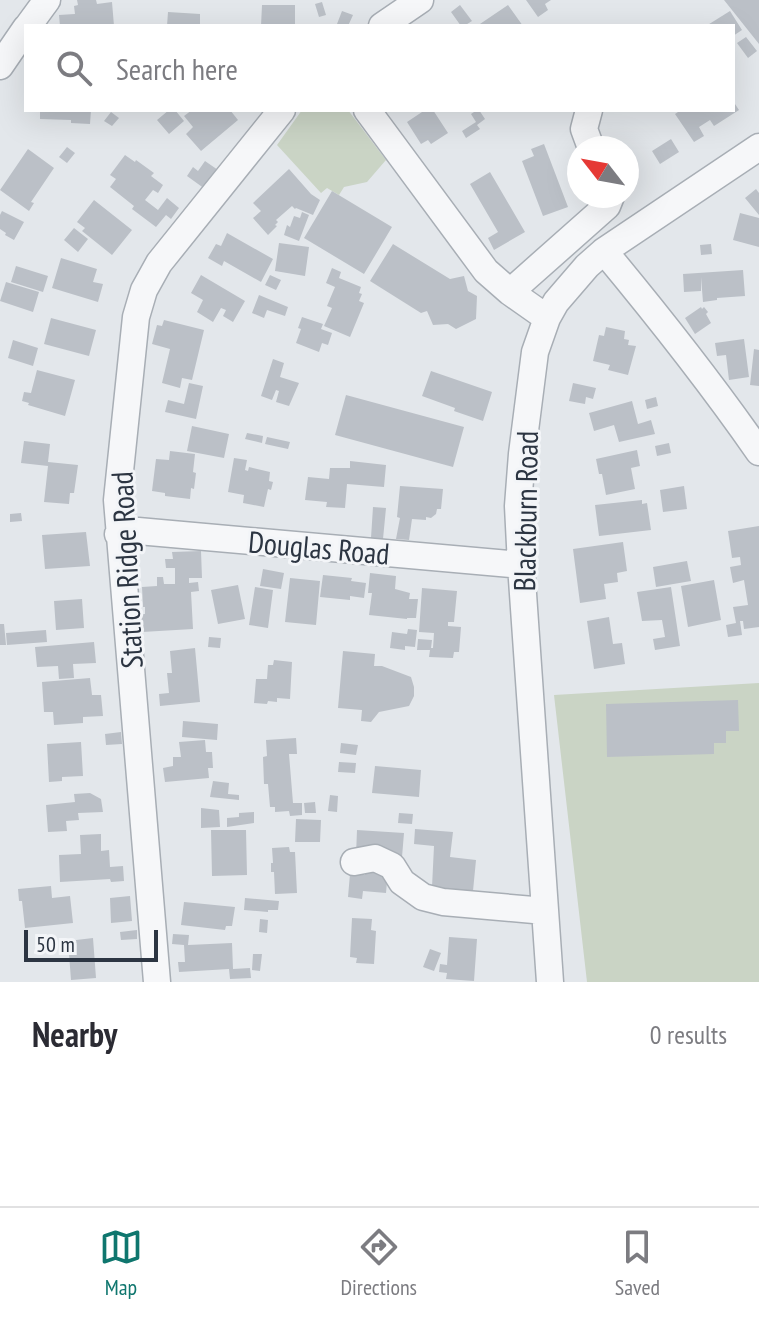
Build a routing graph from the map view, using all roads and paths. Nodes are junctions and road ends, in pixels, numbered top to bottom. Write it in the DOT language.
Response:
graph roads {
  1 [pos="47,0"];
  2 [pos="420,0"];
  3 [pos="29,24"];
  4 [pos="385,24"];
  5 [pos="24,33"];
  6 [pos="9,63"];
  7 [pos="280,112"];
  8 [pos="368,112"];
  9 [pos="588,112"];
  10 [pos="587,136"];
  11 [pos="756,157"];
  12 [pos="605,208"];
  13 [pos="604,251"];
  14 [pos="510,292"];
  15 [pos="547,318"];
  16 [pos="759,452"];
  17 [pos="118,534"];
  18 [pos="521,565"];
  19 [pos="354,862"];
  20 [pos="545,911"];
  21 [pos="157,982"];
  22 [pos="550,982"];
  1 -- 3 [label="street"];
  2 -- 4 [label="street"];
  5 -- 6 [label="street"];
  7 -- 17 [label="street, Station Ridge Road"];
  8 -- 14 [label="street"];
  9 -- 10 [label="street"];
  11 -- 13 [label="street, Blackburn Road"];
  12 -- 14 [label="street"];
  13 -- 15 [label="street, Blackburn Road"];
  13 -- 16 [label="street"];
  14 -- 15 [label="street"];
  15 -- 18 [label="street, Blackburn Road"];
  17 -- 18 [label="street, Douglas Road"];
  17 -- 21 [label="street, Station Ridge Road"];
  18 -- 20 [label="street, Blackburn Road"];
  19 -- 20 [label="street"];
  20 -- 22 [label="street, Blackburn Road"];
}
